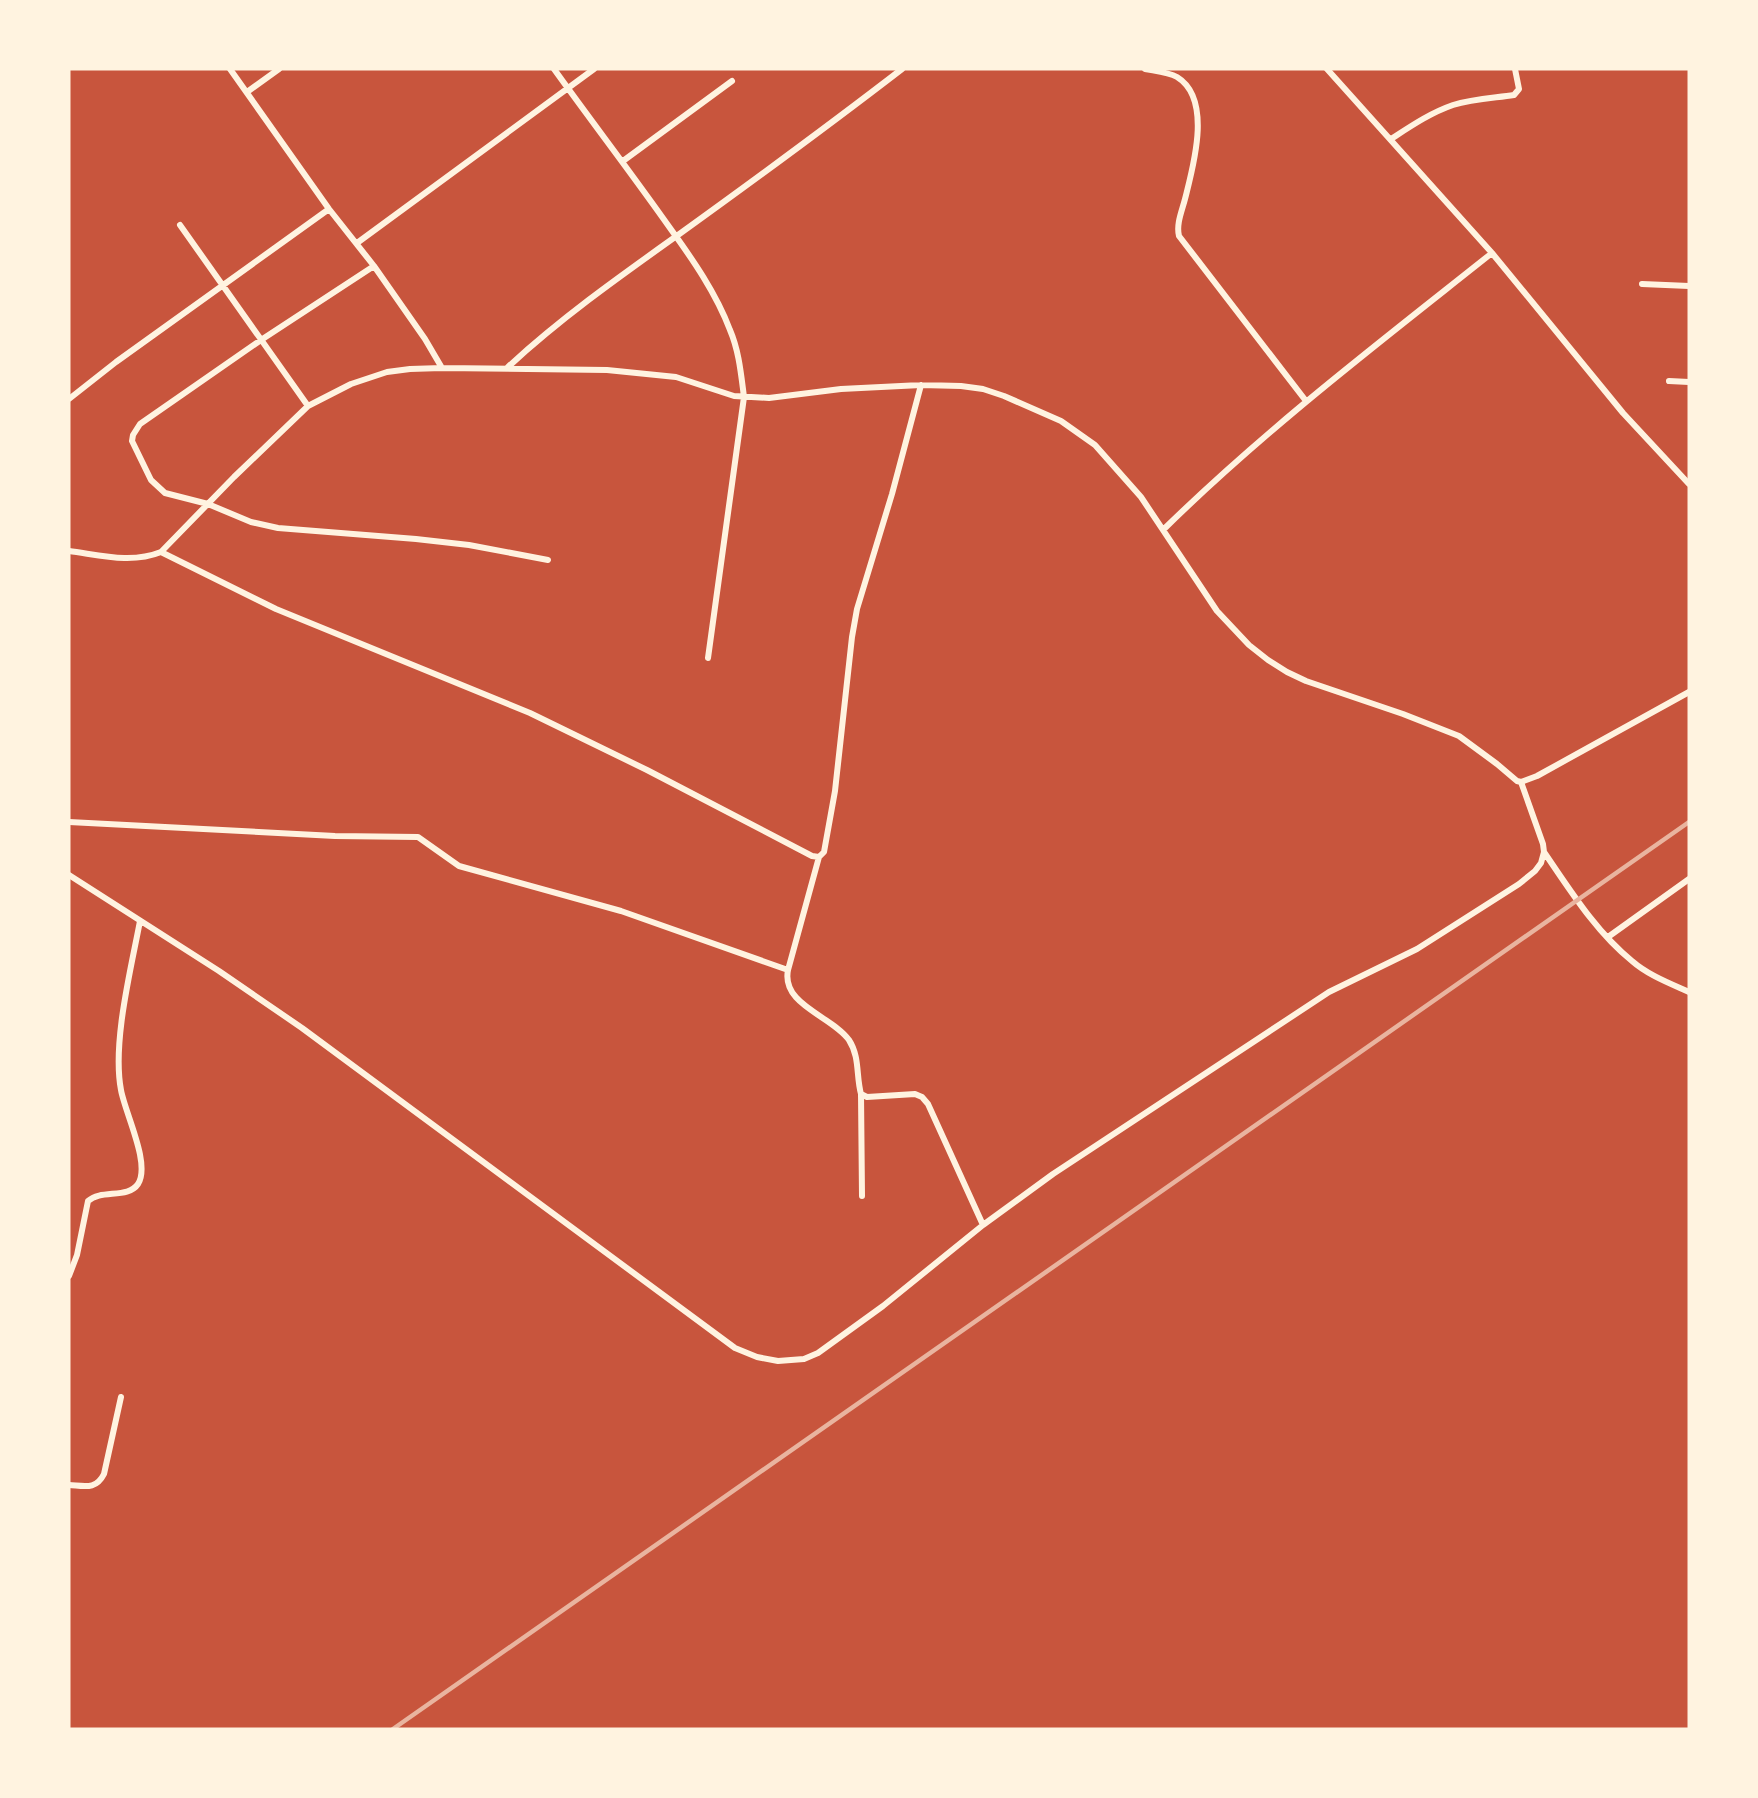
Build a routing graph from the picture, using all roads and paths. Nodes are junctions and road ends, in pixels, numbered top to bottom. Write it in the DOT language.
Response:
graph roads {
  1 [pos="230,69"];
  2 [pos="279,69"];
  3 [pos="554,69"];
  4 [pos="594,69"];
  5 [pos="902,69"];
  6 [pos="1145,69"];
  7 [pos="1327,69"];
  8 [pos="1515,69"];
  9 [pos="732,81"];
  10 [pos="567,88"];
  11 [pos="247,93"];
  12 [pos="1391,140"];
  13 [pos="623,161"];
  14 [pos="329,209"];
  15 [pos="180,225"];
  16 [pos="676,236"];
  17 [pos="357,243"];
  18 [pos="1492,254"];
  19 [pos="374,266"];
  20 [pos="1642,284"];
  21 [pos="223,285"];
  22 [pos="1689,286"];
  23 [pos="261,340"];
  24 [pos="442,368"];
  25 [pos="508,368"];
  26 [pos="1669,381"];
  27 [pos="1689,382"];
  28 [pos="921,385"];
  29 [pos="744,397"];
  30 [pos="69,399"];
  31 [pos="1306,401"];
  32 [pos="308,406"];
  33 [pos="1688,481"];
  34 [pos="208,504"];
  35 [pos="1164,529"];
  36 [pos="69,550"];
  37 [pos="161,552"];
  38 [pos="548,560"];
  39 [pos="708,658"];
  40 [pos="1689,692"];
  41 [pos="1521,782"];
  42 [pos="69,822"];
  43 [pos="1544,852"];
  44 [pos="819,857"];
  45 [pos="69,875"];
  46 [pos="1689,879"];
  47 [pos="140,921"];
  48 [pos="1608,937"];
  49 [pos="788,970"];
  50 [pos="1689,992"];
  51 [pos="861,1094"];
  52 [pos="862,1196"];
  53 [pos="983,1225"];
  54 [pos="69,1276"];
  55 [pos="121,1398"];
  56 [pos="69,1485"];
  1 -- 11 [label="street"];
  2 -- 11 [label="street"];
  3 -- 10 [label="street"];
  4 -- 10 [label="street"];
  5 -- 16 [label="street"];
  6 -- 31 [label="street"];
  7 -- 12 [label="street"];
  8 -- 12 [label="street"];
  9 -- 13 [label="street"];
  10 -- 13 [label="street"];
  10 -- 17 [label="street"];
  11 -- 14 [label="street"];
  12 -- 18 [label="street"];
  13 -- 16 [label="street"];
  14 -- 17 [label="street"];
  14 -- 21 [label="street"];
  15 -- 21 [label="street"];
  16 -- 25 [label="street"];
  16 -- 29 [label="street"];
  17 -- 19 [label="street"];
  18 -- 31 [label="street"];
  18 -- 33 [label="street"];
  19 -- 23 [label="street"];
  19 -- 24 [label="street"];
  20 -- 22 [label="street"];
  21 -- 23 [label="street"];
  21 -- 30 [label="street"];
  23 -- 32 [label="street"];
  23 -- 34 [label="street"];
  24 -- 25 [label="street"];
  24 -- 32 [label="street"];
  25 -- 29 [label="street"];
  26 -- 27 [label="street"];
  28 -- 29 [label="street"];
  28 -- 35 [label="street"];
  28 -- 44 [label="street"];
  29 -- 39 [label="street"];
  31 -- 35 [label="street"];
  32 -- 34 [label="street"];
  34 -- 37 [label="street"];
  34 -- 38 [label="street"];
  35 -- 41 [label="street"];
  36 -- 37 [label="street"];
  37 -- 44 [label="street"];
  40 -- 41 [label="street"];
  41 -- 43 [label="street"];
  42 -- 49 [label="street"];
  43 -- 48 [label="street"];
  43 -- 53 [label="street"];
  44 -- 49 [label="street"];
  45 -- 47 [label="street"];
  46 -- 48 [label="street"];
  47 -- 53 [label="street"];
  47 -- 54 [label="street"];
  48 -- 50 [label="street"];
  49 -- 51 [label="street"];
  51 -- 52 [label="street"];
  51 -- 53 [label="street"];
  55 -- 56 [label="street"];
}
